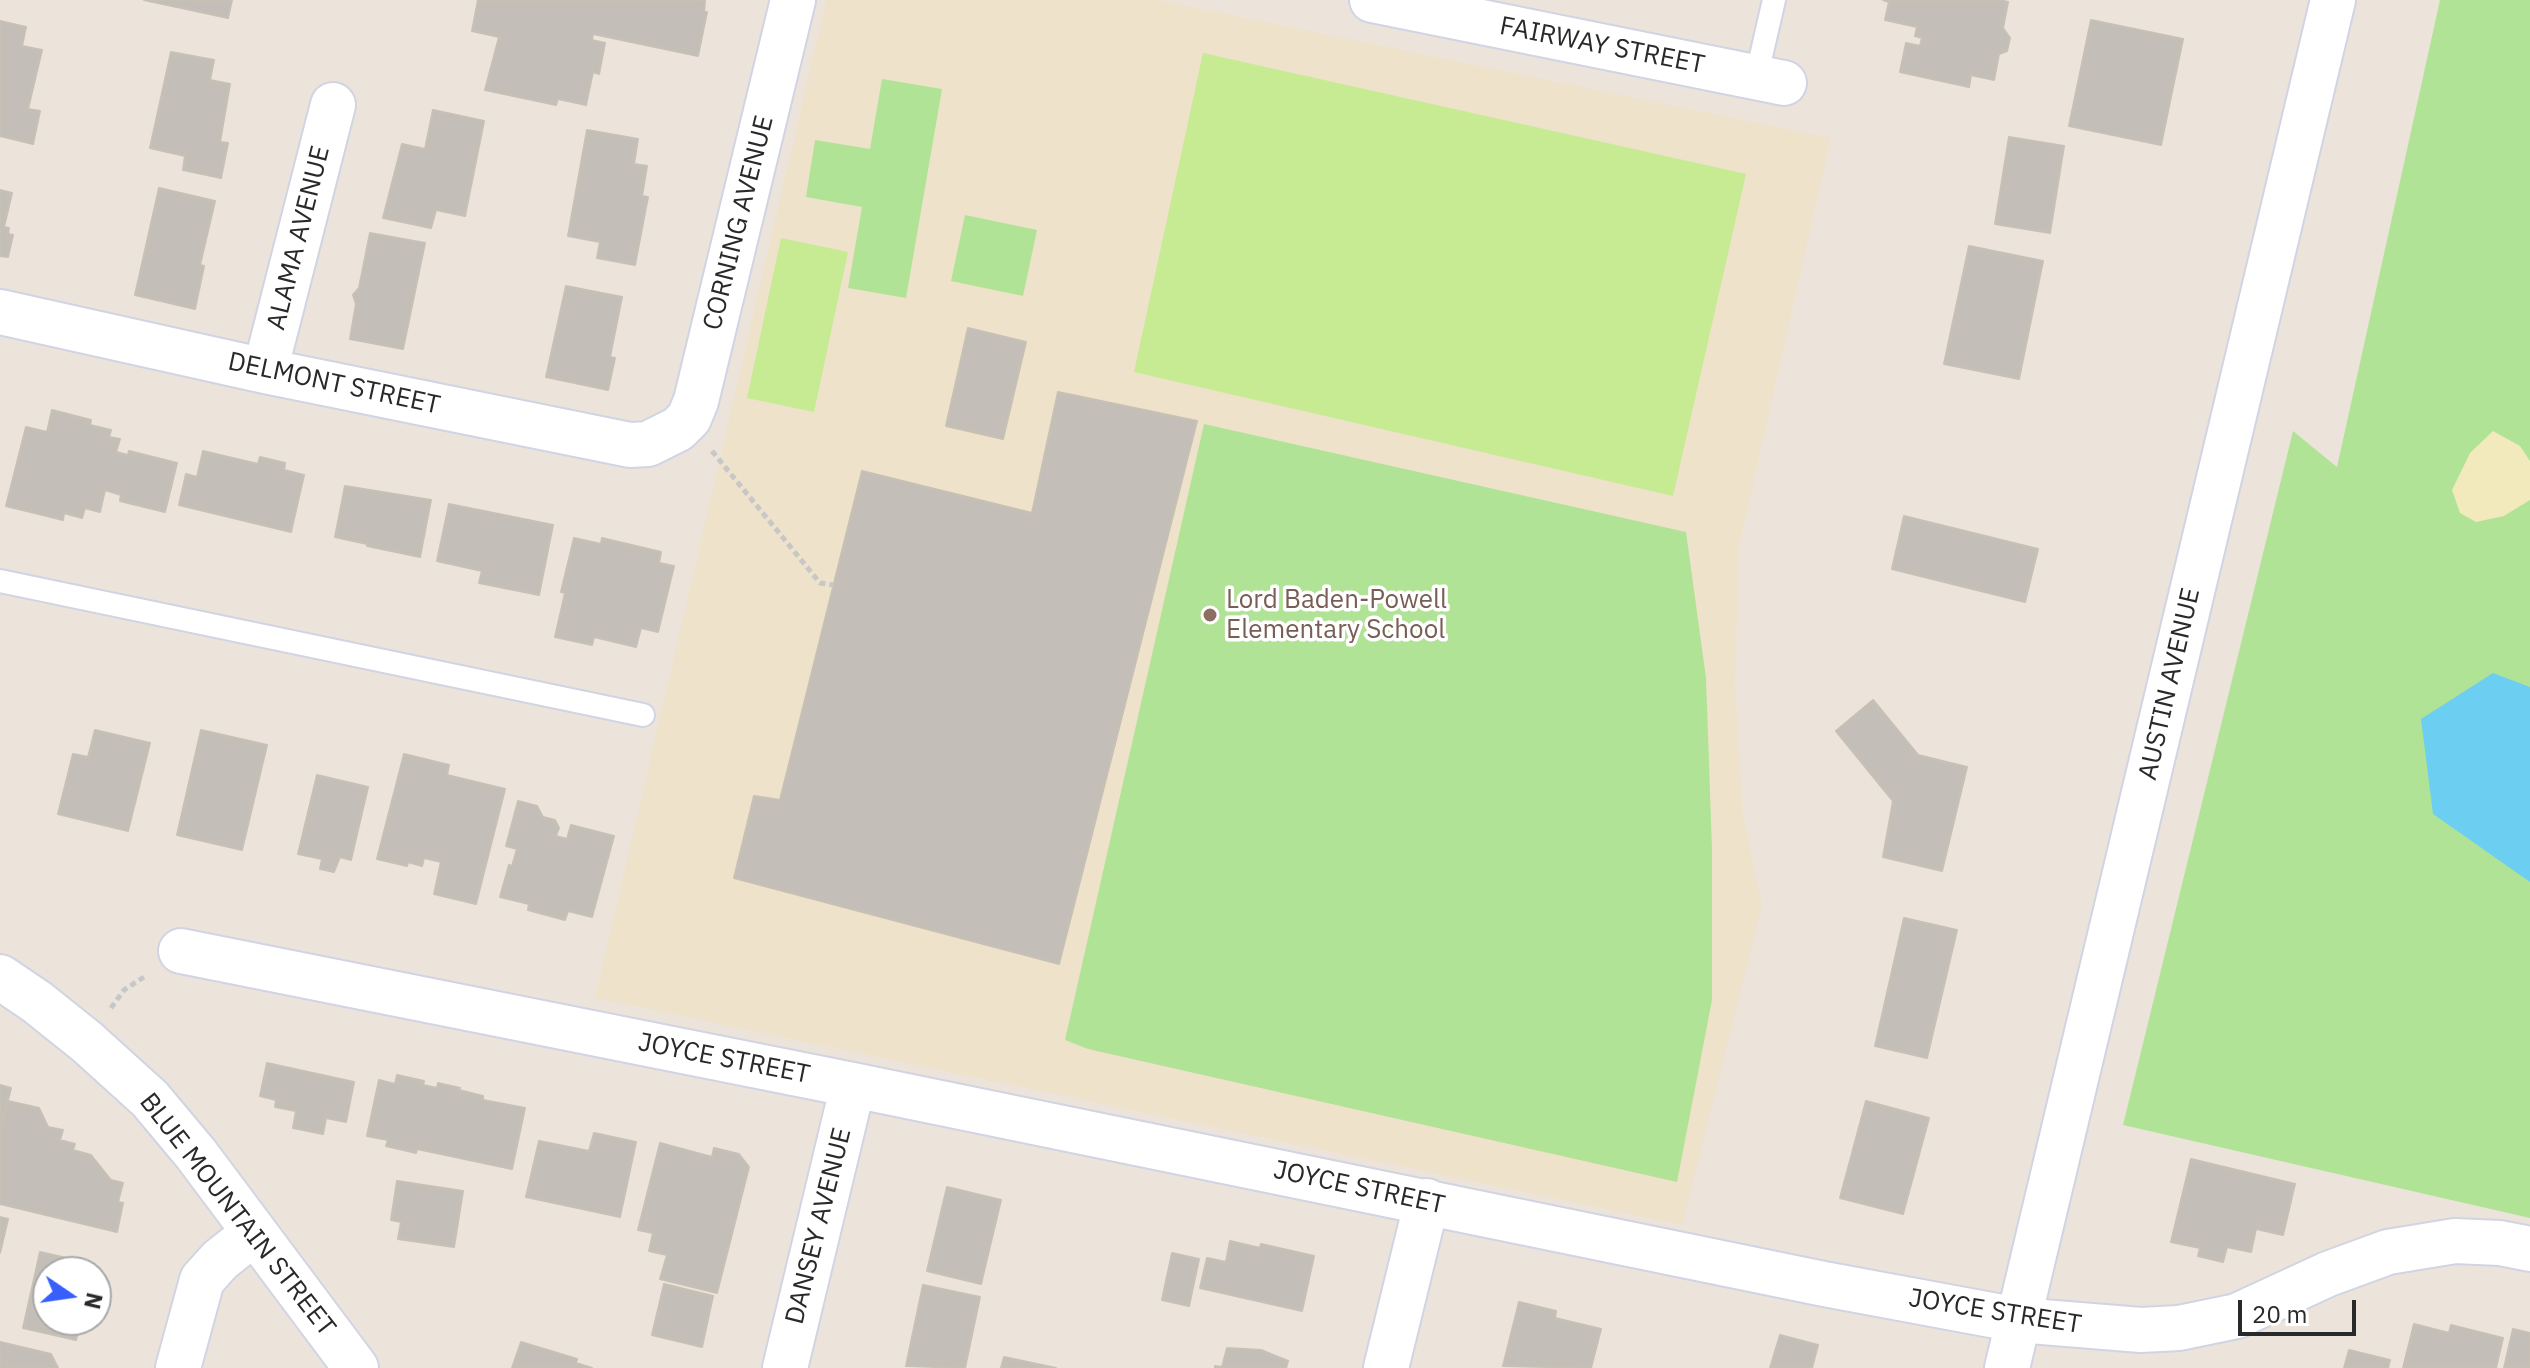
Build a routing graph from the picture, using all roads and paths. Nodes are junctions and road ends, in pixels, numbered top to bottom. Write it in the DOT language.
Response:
graph roads {
  1 [pos="793,0"];
  2 [pos="1372,0"];
  3 [pos="1774,0"];
  4 [pos="2333,0"];
  5 [pos="1770,80"];
  6 [pos="333,105"];
  7 [pos="0,312"];
  8 [pos="265,371"];
  9 [pos="687,440"];
  10 [pos="0,581"];
  11 [pos="833,585"];
  12 [pos="643,715"];
  13 [pos="181,951"];
  14 [pos="0,977"];
  15 [pos="87,1042"];
  16 [pos="853,1085"];
  17 [pos="1427,1201"];
  18 [pos="254,1233"];
  19 [pos="2530,1249"];
  20 [pos="2018,1320"];
  21 [pos="178,1368"];
  22 [pos="356,1368"];
  23 [pos="785,1368"];
  24 [pos="1386,1368"];
  25 [pos="2007,1368"];
  1 -- 9 [label="street, CORNING AVENUE"];
  2 -- 5 [label="street, FAIRWAY STREET"];
  3 -- 5 [label="lane"];
  4 -- 20 [label="street, AUSTIN AVENUE"];
  6 -- 8 [label="street, ALAMA AVENUE"];
  7 -- 8 [label="street, DELMONT STREET"];
  8 -- 9 [label="street, DELMONT STREET"];
  9 -- 11 [label="path"];
  10 -- 12 [label="lane"];
  13 -- 15 [label="path"];
  13 -- 16 [label="street, JOYCE STREET"];
  14 -- 15 [label="street, BLUE MOUNTAIN STREET"];
  15 -- 18 [label="street, BLUE MOUNTAIN STREET"];
  16 -- 17 [label="street, JOYCE STREET"];
  16 -- 23 [label="street, DANSEY AVENUE"];
  17 -- 20 [label="street, JOYCE STREET"];
  17 -- 24 [label="street"];
  18 -- 21 [label="street"];
  18 -- 22 [label="street, BLUE MOUNTAIN STREET"];
  19 -- 20 [label="street, JOYCE STREET"];
  20 -- 25 [label="street, AUSTIN AVENUE"];
}
